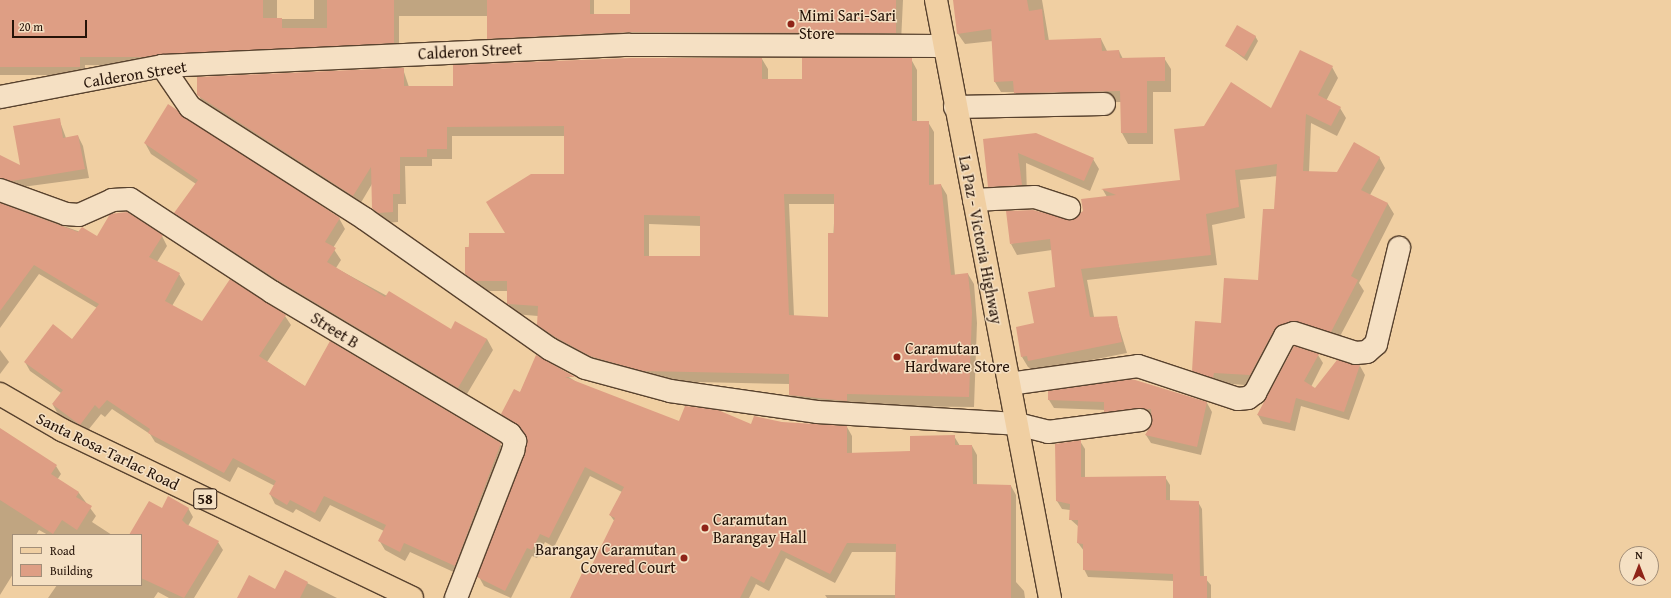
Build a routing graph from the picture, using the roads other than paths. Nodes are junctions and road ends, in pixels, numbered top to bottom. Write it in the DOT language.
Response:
graph roads {
  1 [pos="936,0"];
  2 [pos="944,46"];
  3 [pos="162,66"];
  4 [pos="0,97"];
  5 [pos="1104,104"];
  6 [pos="955,107"];
  7 [pos="0,190"];
  8 [pos="974,200"];
  9 [pos="1069,208"];
  10 [pos="1399,248"];
  11 [pos="1009,384"];
  12 [pos="0,394"];
  13 [pos="1140,420"];
  14 [pos="1017,424"];
  15 [pos="412,598"];
  16 [pos="456,598"];
  17 [pos="1050,598"];
  1 -- 2 [label="main road, La Paz - Victoria Highway"];
  2 -- 3 [label="street, Calderon Street"];
  2 -- 6 [label="main road, La Paz - Victoria Highway"];
  3 -- 4 [label="street, Calderon Street"];
  3 -- 14 [label="street"];
  5 -- 6 [label="street"];
  6 -- 8 [label="main road, La Paz - Victoria Highway"];
  7 -- 16 [label="street, Street B"];
  8 -- 9 [label="street"];
  8 -- 11 [label="main road, La Paz - Victoria Highway"];
  10 -- 11 [label="street"];
  11 -- 14 [label="main road, La Paz - Victoria Highway"];
  12 -- 15 [label="main road, Santa Rosa-Tarlac Road / 58"];
  13 -- 14 [label="street"];
  14 -- 17 [label="main road, La Paz - Victoria Highway"];
}
